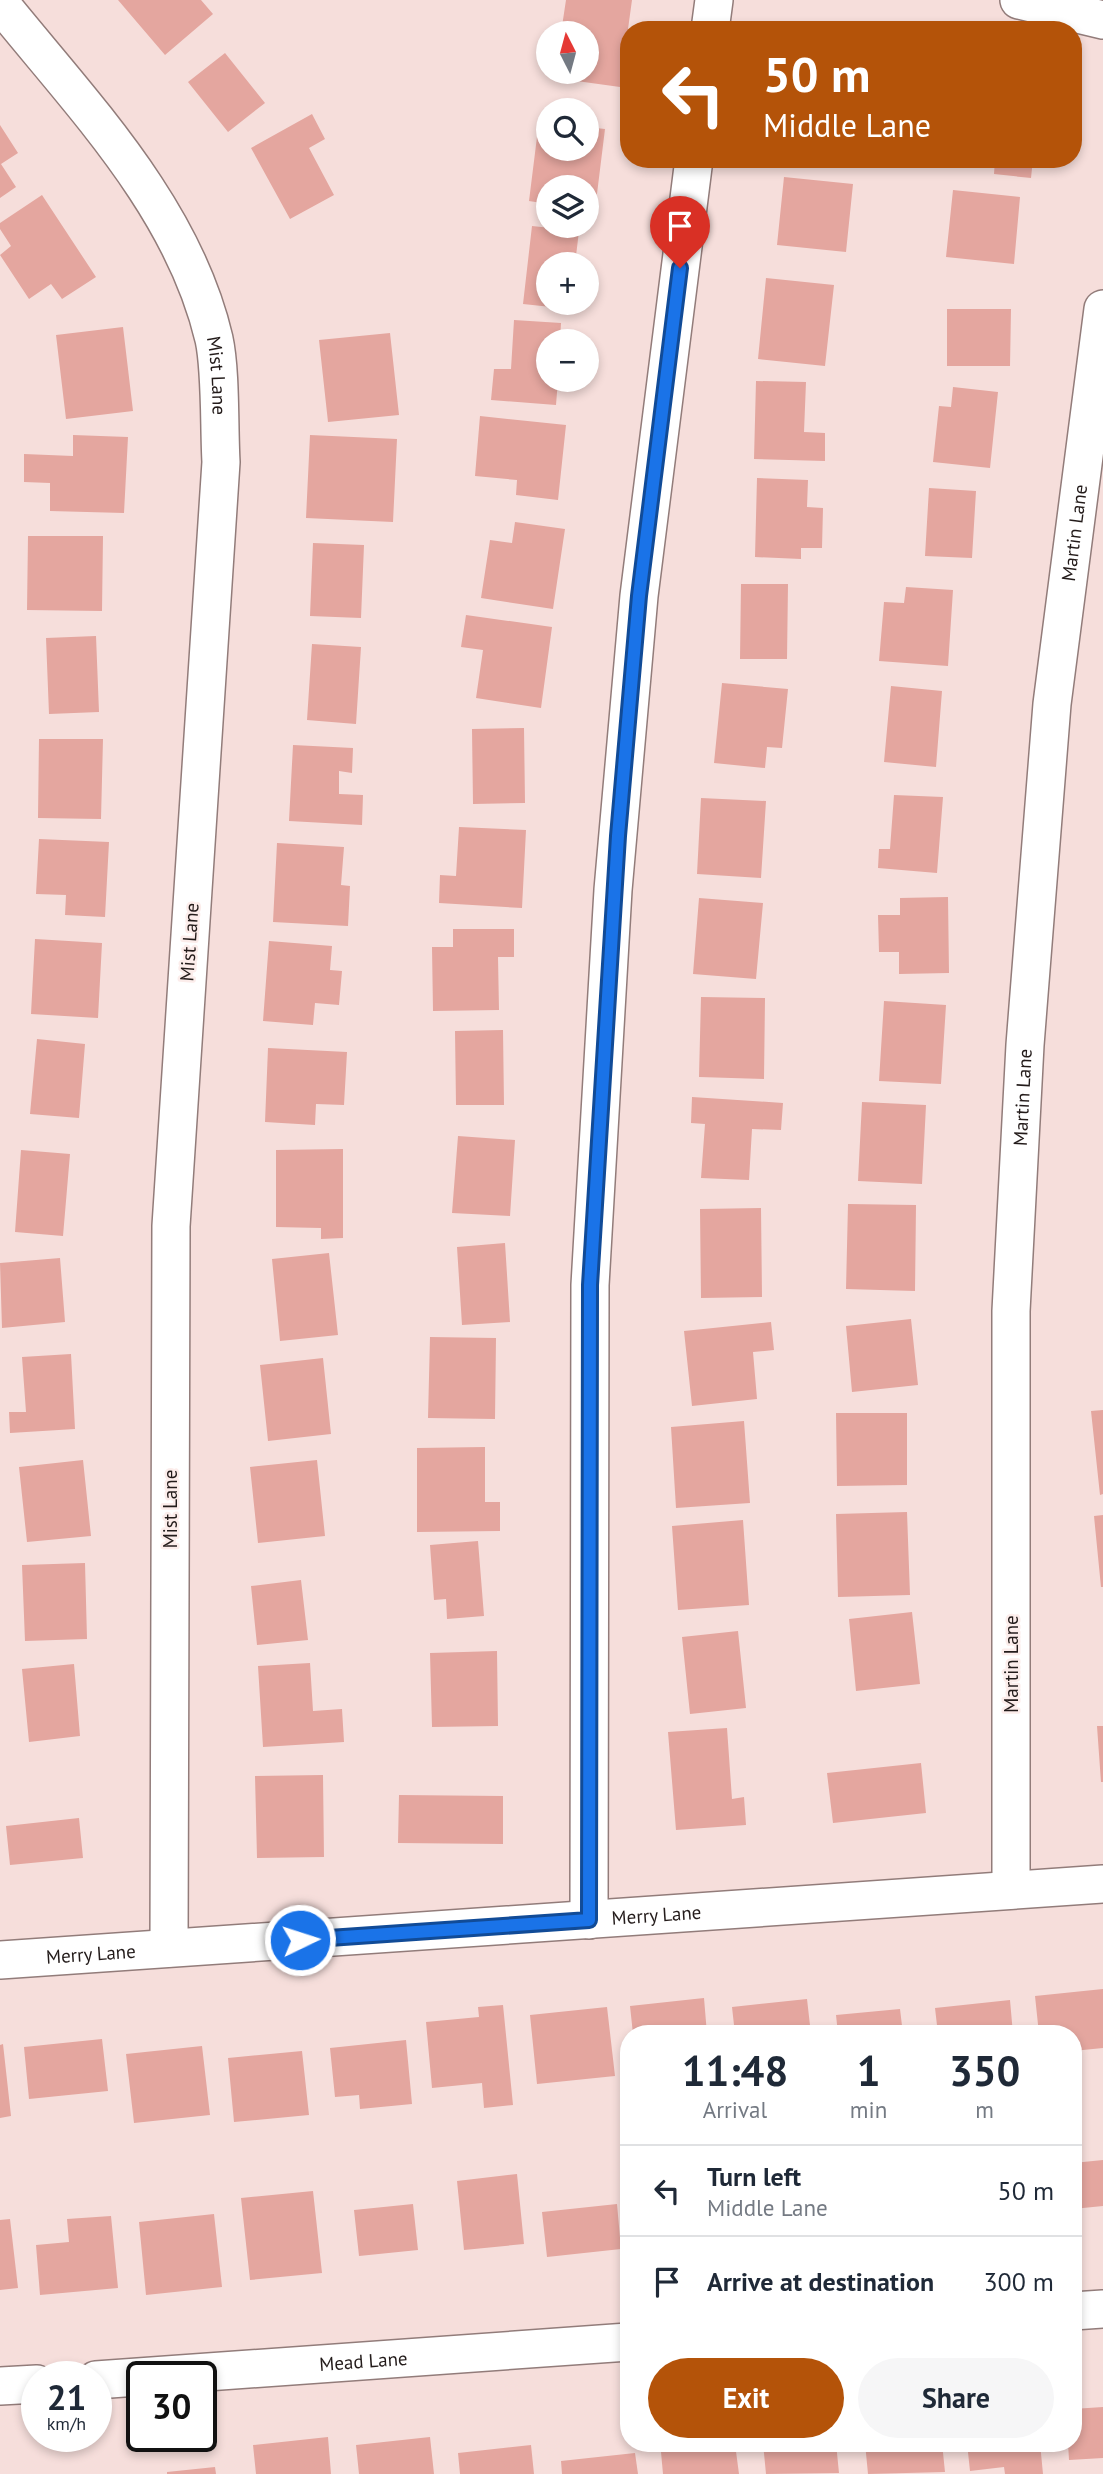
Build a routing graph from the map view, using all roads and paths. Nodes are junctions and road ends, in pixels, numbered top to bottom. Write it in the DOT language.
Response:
graph roads {
  1 [pos="714,0"];
  2 [pos="1019,0"];
  3 [pos="1084,0"];
  4 [pos="0,4"];
  5 [pos="1103,10"];
  6 [pos="1103,19"];
  7 [pos="711,21"];
  8 [pos="693,168"];
  9 [pos="1103,309"];
  10 [pos="1103,1884"];
  11 [pos="1011,1890"];
  12 [pos="589,1920"];
  13 [pos="169,1948"];
  14 [pos="0,1960"];
  15 [pos="1103,2309"];
  16 [pos="1082,2310"];
  17 [pos="620,2343"];
  18 [pos="112,2379"];
  19 [pos="21,2385"];
  20 [pos="0,2386"];
  1 -- 7 [label="street"];
  2 -- 6 [label="street"];
  3 -- 5 [label="street"];
  4 -- 13 [label="street, Mist Lane"];
  8 -- 12 [label="street"];
  9 -- 11 [label="street, Martin Lane"];
  10 -- 11 [label="street, Merry Lane"];
  11 -- 12 [label="street, Merry Lane"];
  12 -- 13 [label="street, Merry Lane"];
  13 -- 14 [label="street, Merry Lane"];
  15 -- 16 [label="street"];
  17 -- 18 [label="street, Mead Lane"];
  19 -- 20 [label="street"];
}
